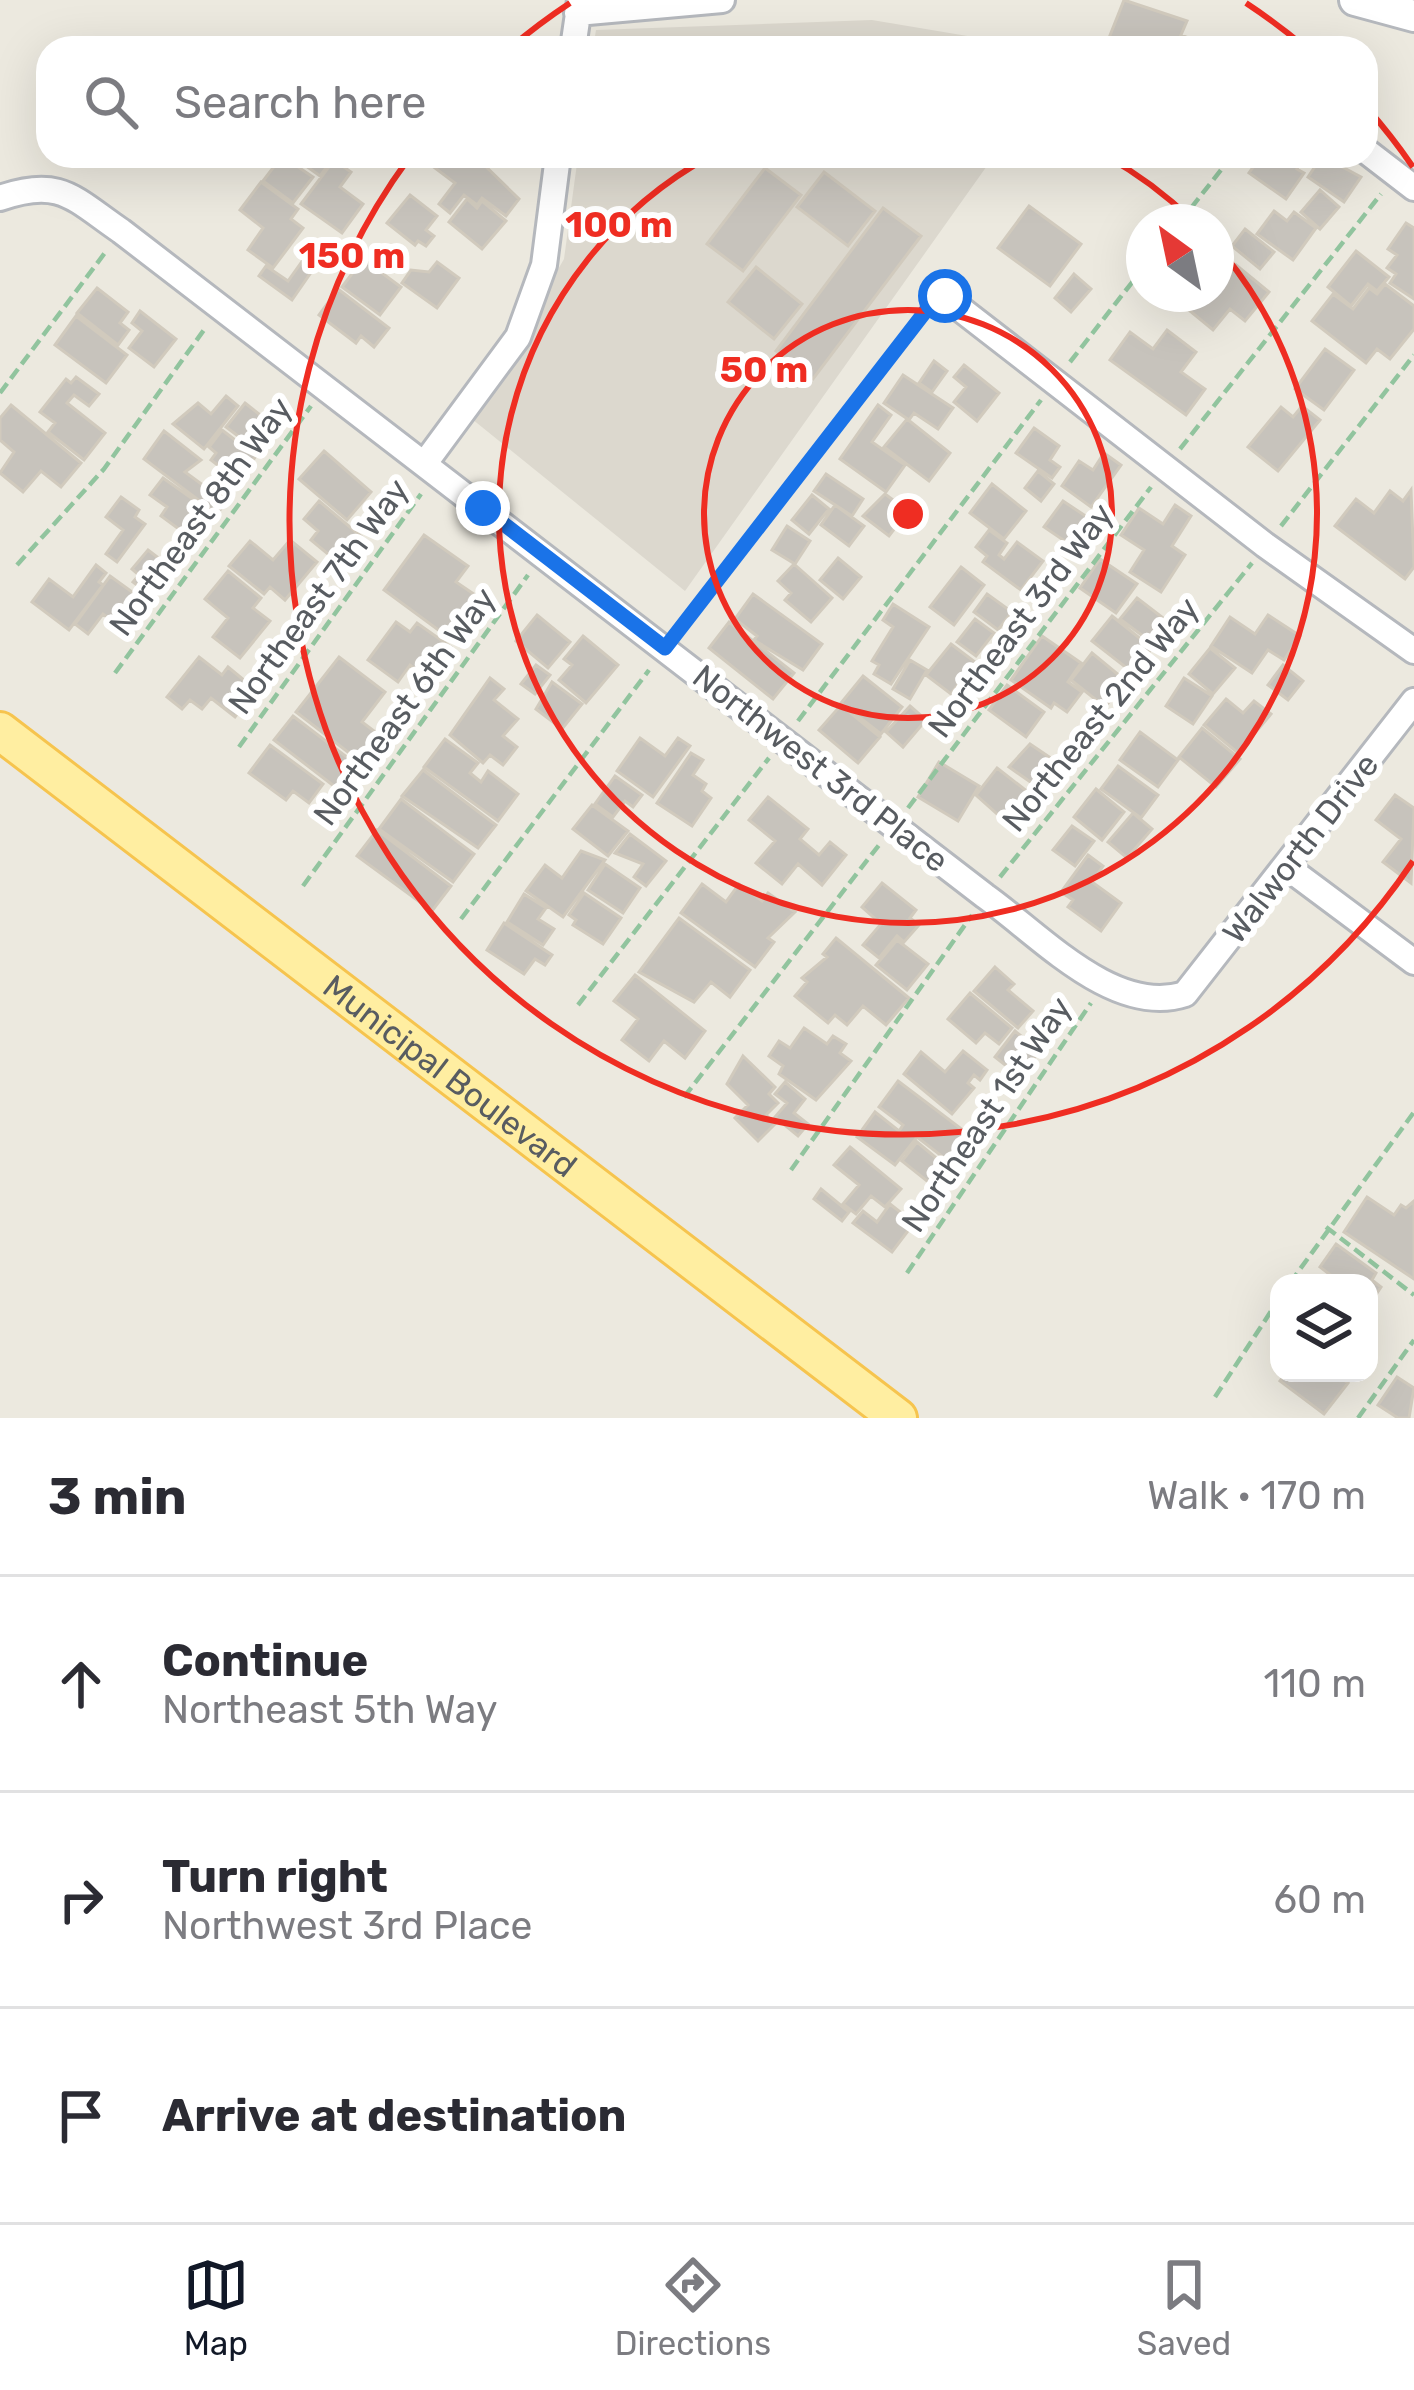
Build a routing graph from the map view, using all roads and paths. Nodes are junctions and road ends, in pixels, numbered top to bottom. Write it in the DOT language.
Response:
graph roads {
  1 [pos="722,0"];
  2 [pos="1355,0"];
  3 [pos="579,7"];
  4 [pos="1414,16"];
  5 [pos="1378,161"];
  6 [pos="556,168"];
  7 [pos="1223,168"];
  8 [pos="1405,182"];
  9 [pos="0,197"];
  10 [pos="1194,204"];
  11 [pos="121,231"];
  12 [pos="1126,290"];
  13 [pos="945,296"];
  14 [pos="219,308"];
  15 [pos="1414,355"];
  16 [pos="1054,382"];
  17 [pos="325,387"];
  18 [pos="0,393"];
  19 [pos="430,468"];
  20 [pos="1165,468"];
  21 [pos="1265,545"];
  22 [pos="544,554"];
  23 [pos="16,565"];
  24 [pos="665,648"];
  25 [pos="1414,651"];
  26 [pos="115,673"];
  27 [pos="1414,701"];
  28 [pos="0,731"];
  29 [pos="782,742"];
  30 [pos="238,747"];
  31 [pos="896,824"];
  32 [pos="1288,868"];
  33 [pos="303,886"];
  34 [pos="986,896"];
  35 [pos="461,920"];
  36 [pos="1414,962"];
  37 [pos="1105,983"];
  38 [pos="1185,994"];
  39 [pos="578,1005"];
  40 [pos="684,1096"];
  41 [pos="1414,1112"];
  42 [pos="791,1170"];
  43 [pos="1326,1228"];
  44 [pos="907,1273"];
  45 [pos="1296,1274"];
  46 [pos="1414,1295"];
  47 [pos="1270,1313"];
  48 [pos="1414,1340"];
  49 [pos="1215,1396"];
  50 [pos="898,1418"];
  51 [pos="1358,1418"];
  1 -- 3 [label="street"];
  2 -- 4 [label="street"];
  5 -- 8 [label="street"];
  6 -- 19 [label="street"];
  7 -- 10 [label="path"];
  8 -- 20 [label="path, Northeast 3rd Way"];
  9 -- 11 [label="street, Northwest 3rd Place"];
  11 -- 14 [label="street, Northwest 3rd Place"];
  11 -- 18 [label="path"];
  12 -- 16 [label="path"];
  13 -- 16 [label="street"];
  13 -- 24 [label="path"];
  14 -- 17 [label="street, Northwest 3rd Place"];
  14 -- 23 [label="path"];
  15 -- 21 [label="path, Northeast 2nd Way"];
  16 -- 20 [label="street"];
  16 -- 29 [label="path"];
  17 -- 19 [label="street, Northwest 3rd Place"];
  17 -- 26 [label="path, Northeast 8th Way"];
  19 -- 22 [label="street, Northwest 3rd Place"];
  19 -- 30 [label="path, Northeast 7th Way"];
  20 -- 21 [label="street"];
  20 -- 31 [label="path, Northeast 3rd Way"];
  21 -- 25 [label="street"];
  21 -- 34 [label="path, Northeast 2nd Way"];
  22 -- 24 [label="street, Northwest 3rd Place"];
  22 -- 33 [label="path, Northeast 6th Way"];
  24 -- 29 [label="street, Northwest 3rd Place"];
  24 -- 35 [label="path"];
  27 -- 32 [label="street, Walworth Drive"];
  28 -- 50 [label="main road, Municipal Boulevard"];
  29 -- 31 [label="street, Northwest 3rd Place"];
  29 -- 39 [label="path"];
  31 -- 34 [label="street, Northwest 3rd Place"];
  31 -- 40 [label="path, Northeast 3rd Way"];
  32 -- 36 [label="street"];
  32 -- 38 [label="street, Walworth Drive"];
  34 -- 37 [label="street, Northwest 3rd Place"];
  34 -- 42 [label="path, Northeast 2nd Way"];
  37 -- 38 [label="street, Northwest 3rd Place"];
  37 -- 44 [label="path, Northeast 1st Way"];
  41 -- 43 [label="path"];
  43 -- 45 [label="path"];
  43 -- 46 [label="path"];
  47 -- 49 [label="path"];
  48 -- 51 [label="path"];
}
